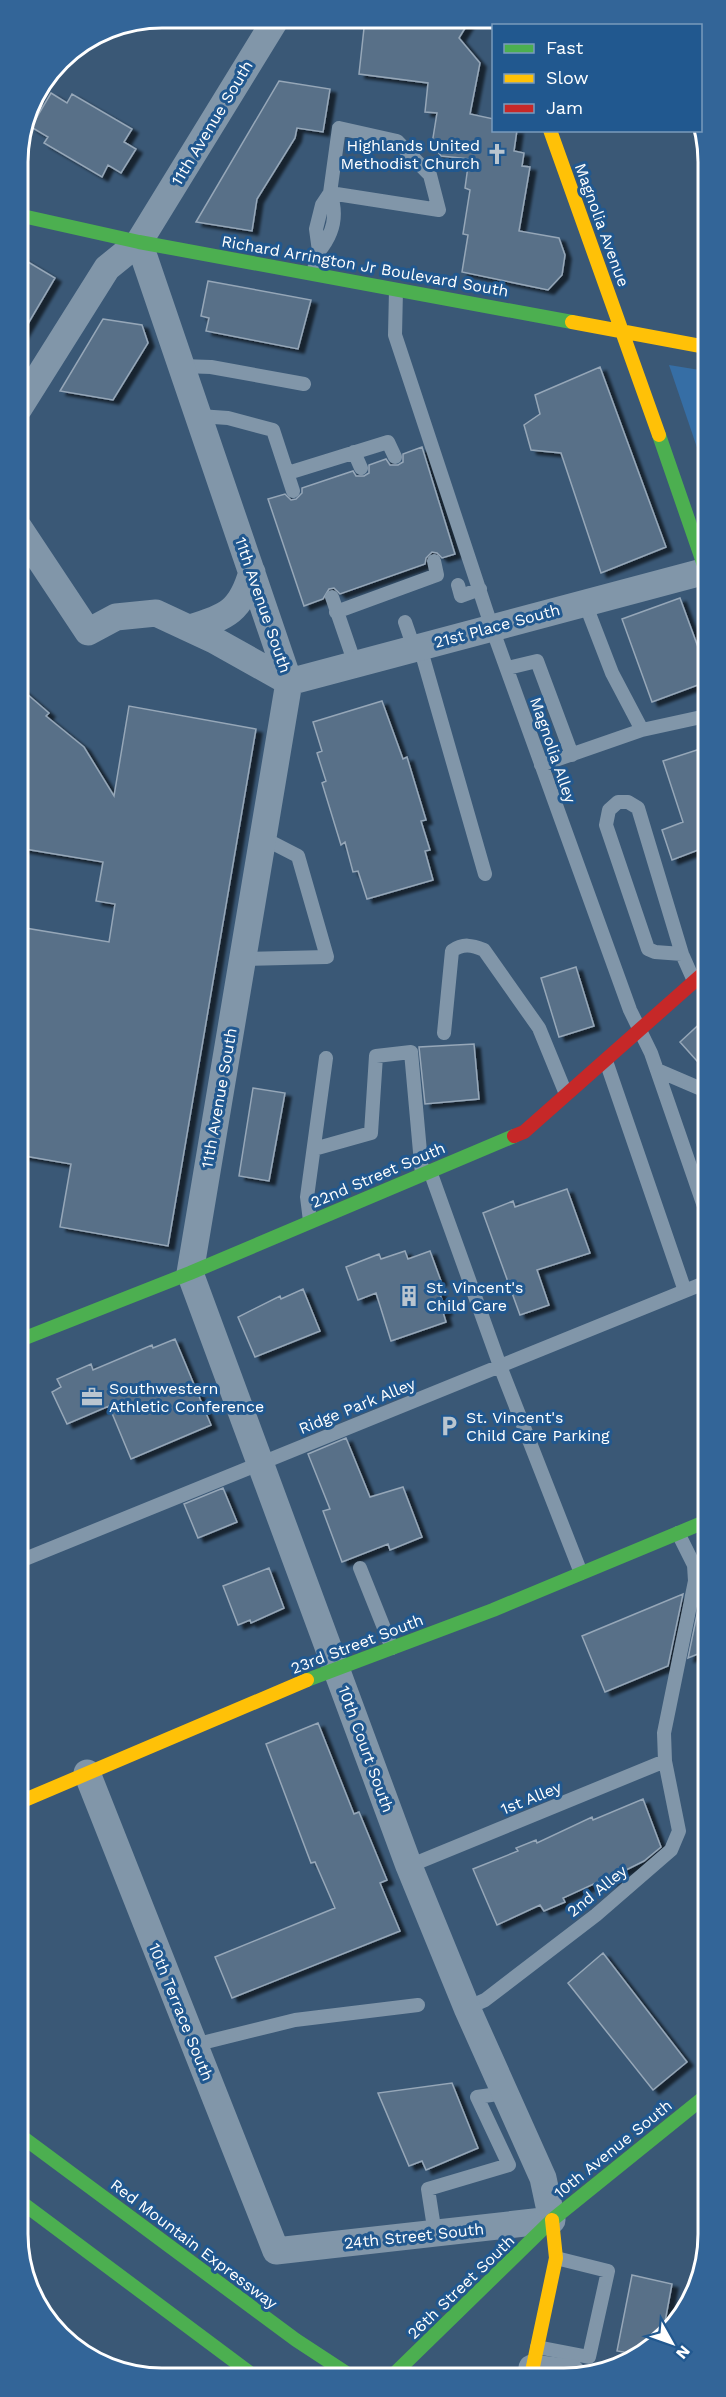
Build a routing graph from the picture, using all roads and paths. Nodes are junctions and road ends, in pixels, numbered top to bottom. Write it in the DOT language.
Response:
graph roads {
  1 [pos="271,28"];
  2 [pos="551,132"];
  3 [pos="330,193"];
  4 [pos="29,217"];
  5 [pos="140,242"];
  6 [pos="313,273"];
  7 [pos="396,289"];
  8 [pos="623,330"];
  9 [pos="698,345"];
  10 [pos="182,366"];
  11 [pos="304,384"];
  12 [pos="29,392"];
  13 [pos="199,416"];
  14 [pos="354,452"];
  15 [pos="394,457"];
  16 [pos="361,468"];
  17 [pos="288,472"];
  18 [pos="293,491"];
  19 [pos="29,543"];
  20 [pos="698,547"];
  21 [pos="434,561"];
  22 [pos="252,572"];
  23 [pos="698,573"];
  24 [pos="397,574"];
  25 [pos="458,585"];
  26 [pos="402,588"];
  27 [pos="480,589"];
  28 [pos="332,597"];
  29 [pos="585,603"];
  30 [pos="336,612"];
  31 [pos="405,622"];
  32 [pos="190,628"];
  33 [pos="492,628"];
  34 [pos="417,648"];
  35 [pos="354,664"];
  36 [pos="508,668"];
  37 [pos="289,681"];
  38 [pos="698,718"];
  39 [pos="642,730"];
  40 [pos="572,754"];
  41 [pos="541,765"];
  42 [pos="263,838"];
  43 [pos="485,874"];
  44 [pos="682,954"];
  45 [pos="242,959"];
  46 [pos="698,978"];
  47 [pos="694,981"];
  48 [pos="641,1030"];
  49 [pos="444,1033"];
  50 [pos="326,1058"];
  51 [pos="606,1061"];
  52 [pos="657,1070"];
  53 [pos="698,1087"];
  54 [pos="566,1094"];
  55 [pos="314,1149"];
  56 [pos="426,1173"];
  57 [pos="698,1190"];
  58 [pos="310,1221"];
  59 [pos="190,1273"];
  60 [pos="697,1286"];
  61 [pos="685,1291"];
  62 [pos="28,1337"];
  63 [pos="500,1366"];
  64 [pos="260,1463"];
  65 [pos="697,1525"];
  66 [pos="678,1533"];
  67 [pos="28,1558"];
  68 [pos="697,1563"];
  69 [pos="360,1568"];
  70 [pos="581,1574"];
  71 [pos="697,1575"];
  72 [pos="392,1648"];
  73 [pos="336,1668"];
  74 [pos="665,1761"];
  75 [pos="87,1773"];
  76 [pos="28,1799"];
  77 [pos="409,1866"];
  78 [pos="418,2005"];
  79 [pos="467,2008"];
  80 [pos="194,2044"];
  81 [pos="697,2103"];
  82 [pos="28,2141"];
  83 [pos="521,2161"];
  84 [pos="28,2207"];
  85 [pos="552,2220"];
  86 [pos="435,2234"];
  87 [pos="276,2251"];
  88 [pos="556,2258"];
  89 [pos="533,2364"];
  90 [pos="242,2368"];
  91 [pos="339,2368"];
  92 [pos="400,2368"];
  93 [pos="550,2368"];
  1 -- 5 [label="street, 11th Avenue South"];
  2 -- 8 [label="main road, Magnolia Avenue"];
  3 -- 3 [label="lane"];
  3 -- 6 [label="lane"];
  4 -- 5 [label="main road, Richard Arrington Jr Boulevard South"];
  5 -- 6 [label="main road, Richard Arrington Jr Boulevard South"];
  5 -- 10 [label="street, 11th Avenue South"];
  5 -- 12 [label="street"];
  6 -- 7 [label="main road, Richard Arrington Jr Boulevard South"];
  7 -- 8 [label="main road, Richard Arrington Jr Boulevard South"];
  7 -- 27 [label="lane, Magnolia Alley"];
  8 -- 9 [label="main road, Richard Arrington Jr Boulevard South"];
  8 -- 20 [label="main road, Magnolia Avenue"];
  10 -- 11 [label="lane"];
  10 -- 13 [label="street, 11th Avenue South"];
  13 -- 17 [label="lane"];
  13 -- 22 [label="street, 11th Avenue South"];
  14 -- 15 [label="lane"];
  14 -- 16 [label="lane"];
  14 -- 17 [label="lane"];
  17 -- 18 [label="lane"];
  19 -- 32 [label="street"];
  21 -- 26 [label="lane"];
  22 -- 32 [label="street"];
  22 -- 37 [label="street, 11th Avenue South"];
  23 -- 29 [label="street, 21st Place South"];
  24 -- 26 [label="lane"];
  25 -- 27 [label="lane"];
  26 -- 30 [label="lane"];
  27 -- 33 [label="lane, Magnolia Alley"];
  28 -- 30 [label="lane"];
  29 -- 33 [label="street, 21st Place South"];
  29 -- 39 [label="lane"];
  30 -- 35 [label="lane"];
  31 -- 34 [label="lane"];
  32 -- 37 [label="street"];
  33 -- 34 [label="street, 21st Place South"];
  33 -- 36 [label="lane, Magnolia Alley"];
  34 -- 35 [label="street, 21st Place South"];
  34 -- 43 [label="lane"];
  35 -- 37 [label="street, 21st Place South"];
  36 -- 40 [label="lane"];
  36 -- 41 [label="lane, Magnolia Alley"];
  37 -- 42 [label="street, 11th Avenue South"];
  38 -- 39 [label="lane"];
  39 -- 40 [label="lane"];
  40 -- 41 [label="lane"];
  41 -- 48 [label="lane, Magnolia Alley"];
  42 -- 45 [label="street, 11th Avenue South"];
  42 -- 45 [label="lane"];
  44 -- 44 [label="lane"];
  44 -- 47 [label="lane"];
  45 -- 59 [label="street, 11th Avenue South"];
  46 -- 47 [label="main road, 22nd Street South"];
  47 -- 48 [label="main road, 22nd Street South"];
  48 -- 51 [label="main road, 22nd Street South"];
  48 -- 52 [label="lane, Magnolia Alley"];
  49 -- 54 [label="lane"];
  50 -- 55 [label="lane"];
  51 -- 54 [label="main road, 22nd Street South"];
  51 -- 61 [label="lane"];
  52 -- 53 [label="lane"];
  52 -- 57 [label="lane, Magnolia Alley"];
  54 -- 56 [label="main road, 22nd Street South"];
  55 -- 56 [label="lane"];
  55 -- 58 [label="lane"];
  56 -- 58 [label="main road, 22nd Street South"];
  56 -- 63 [label="lane"];
  58 -- 59 [label="main road, 22nd Street South"];
  59 -- 62 [label="main road, 22nd Street South"];
  59 -- 64 [label="street, 10th Court South"];
  60 -- 61 [label="lane, Ridge Park Alley"];
  61 -- 63 [label="lane, Ridge Park Alley"];
  63 -- 64 [label="lane, Ridge Park Alley"];
  63 -- 70 [label="lane"];
  64 -- 67 [label="lane, Ridge Park Alley"];
  64 -- 73 [label="street, 10th Court South"];
  65 -- 66 [label="main road, 23rd Street South"];
  66 -- 68 [label="lane"];
  66 -- 70 [label="main road, 23rd Street South"];
  69 -- 72 [label="lane"];
  70 -- 72 [label="main road, 23rd Street South"];
  71 -- 74 [label="lane, 2nd Alley"];
  72 -- 73 [label="main road, 23rd Street South"];
  73 -- 75 [label="main road, 23rd Street South"];
  73 -- 77 [label="street, 10th Court South"];
  74 -- 77 [label="lane, 1st Alley"];
  74 -- 79 [label="lane, 2nd Alley"];
  75 -- 76 [label="main road, 23rd Street South"];
  75 -- 80 [label="street, 10th Terrace South"];
  77 -- 79 [label="street, 10th Court South"];
  78 -- 80 [label="lane"];
  79 -- 83 [label="street, 10th Court South"];
  80 -- 87 [label="street, 10th Terrace South"];
  81 -- 85 [label="main road, 10th Avenue South"];
  82 -- 91 [label="main road, Red Mountain Expressway"];
  83 -- 85 [label="street, 10th Court South"];
  83 -- 86 [label="lane"];
  84 -- 90 [label="main road"];
  85 -- 86 [label="street, 24th Street South"];
  85 -- 88 [label="main road, 10th Avenue South"];
  85 -- 92 [label="main road, 26th Street South"];
  86 -- 87 [label="street, 24th Street South"];
  88 -- 89 [label="main road, 10th Avenue South"];
  88 -- 89 [label="lane"];
  89 -- 93 [label="street"];
}
